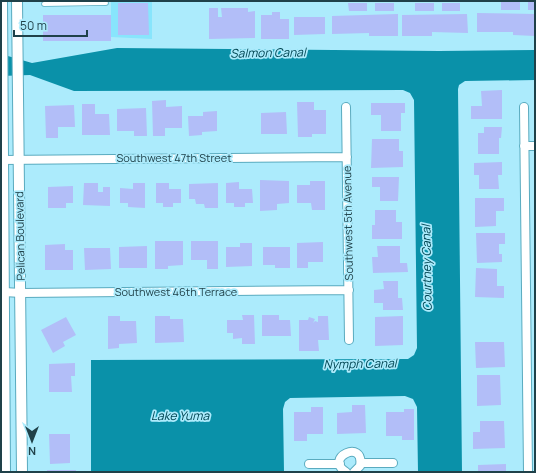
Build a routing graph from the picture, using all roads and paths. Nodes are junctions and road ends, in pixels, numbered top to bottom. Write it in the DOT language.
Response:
graph roads {
  1 [pos="2,1"];
  2 [pos="12,1"];
  3 [pos="17,1"];
  4 [pos="67,2"];
  5 [pos="106,3"];
  6 [pos="44,4"];
  7 [pos="17,28"];
  8 [pos="346,107"];
  9 [pos="524,107"];
  10 [pos="524,146"];
  11 [pos="535,146"];
  12 [pos="347,157"];
  13 [pos="2,160"];
  14 [pos="18,160"];
  15 [pos="349,290"];
  16 [pos="4,292"];
  17 [pos="21,293"];
  18 [pos="349,340"];
  19 [pos="361,463"];
  20 [pos="393,463"];
  21 [pos="309,464"];
  22 [pos="340,464"];
  23 [pos="5,472"];
  24 [pos="22,472"];
  25 [pos="346,472"];
  26 [pos="354,472"];
  27 [pos="528,472"];
  1 -- 13 [label="street, Pelican Boulevard"];
  2 -- 7 [label="street"];
  3 -- 7 [label="street, Pelican Boulevard"];
  4 -- 5 [label="lane"];
  4 -- 6 [label="lane"];
  7 -- 14 [label="street, Pelican Boulevard"];
  8 -- 12 [label="street, Southwest 5th Avenue"];
  9 -- 10 [label="street"];
  10 -- 11 [label="street"];
  10 -- 27 [label="street"];
  12 -- 14 [label="street, Southwest 47th Street"];
  12 -- 15 [label="street, Southwest 5th Avenue"];
  13 -- 14 [label="street, Southwest 47th Street"];
  13 -- 16 [label="street, Pelican Boulevard"];
  14 -- 17 [label="street, Pelican Boulevard"];
  15 -- 17 [label="street, Southwest 46th Terrace"];
  15 -- 18 [label="street, Southwest 5th Avenue"];
  16 -- 17 [label="street, Southwest 46th Terrace"];
  16 -- 23 [label="street, Pelican Boulevard"];
  17 -- 24 [label="street, Pelican Boulevard"];
  19 -- 20 [label="street"];
  19 -- 22 [label="street"];
  19 -- 26 [label="street"];
  21 -- 22 [label="street"];
  22 -- 25 [label="street"];
}
